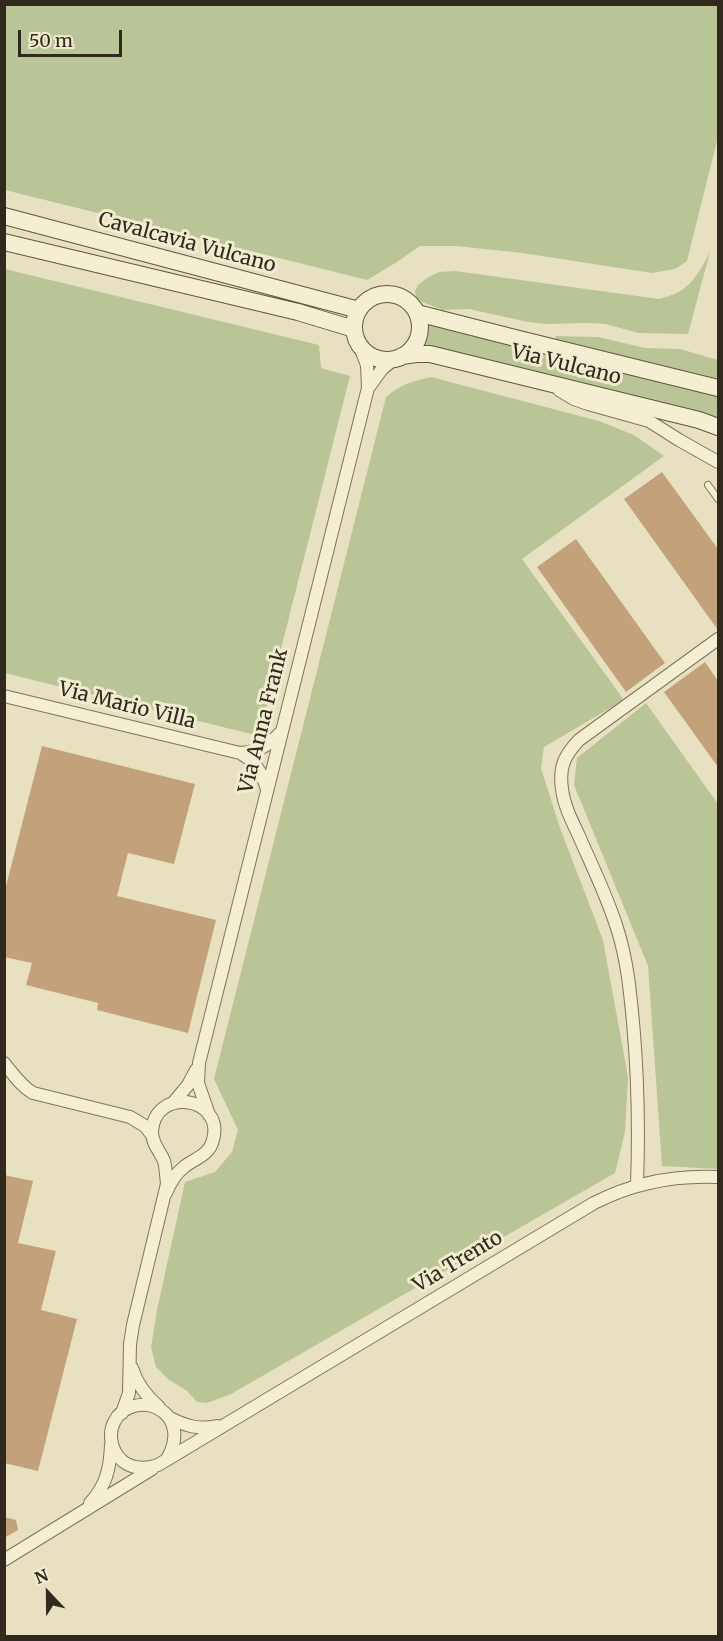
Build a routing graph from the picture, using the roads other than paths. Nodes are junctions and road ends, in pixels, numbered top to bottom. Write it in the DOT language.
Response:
graph roads {
  1 [pos="4,216"];
  2 [pos="4,242"];
  3 [pos="359,310"];
  4 [pos="417,313"];
  5 [pos="357,337"];
  6 [pos="398,357"];
  7 [pos="548,383"];
  8 [pos="368,388"];
  9 [pos="718,388"];
  10 [pos="718,427"];
  11 [pos="718,462"];
  12 [pos="708,485"];
  13 [pos="718,498"];
  14 [pos="718,639"];
  15 [pos="4,696"];
  16 [pos="282,729"];
  17 [pos="240,753"];
  18 [pos="267,790"];
  19 [pos="4,1063"];
  20 [pos="199,1063"];
  21 [pos="169,1105"];
  22 [pos="209,1115"];
  23 [pos="130,1117"];
  24 [pos="152,1135"];
  25 [pos="160,1153"];
  26 [pos="192,1162"];
  27 [pos="718,1177"];
  28 [pos="637,1185"];
  29 [pos="166,1193"];
  30 [pos="130,1361"];
  31 [pos="122,1413"];
  32 [pos="166,1414"];
  33 [pos="232,1421"];
  34 [pos="111,1441"];
  35 [pos="163,1462"];
  36 [pos="78,1514"];
  37 [pos="4,1560"];
  1 -- 3 [label="main road, Cavalcavia Vulcano"];
  2 -- 5 [label="main road, Cavalcavia Vulcano"];
  3 -- 4 [label="main road"];
  3 -- 5 [label="main road"];
  4 -- 6 [label="main road"];
  4 -- 9 [label="main road, Via Vulcano"];
  5 -- 6 [label="main road"];
  5 -- 8 [label="street, Via Anna Frank"];
  6 -- 7 [label="main road, Via Vulcano"];
  6 -- 8 [label="street, Via Anna Frank"];
  7 -- 10 [label="main road, Via Vulcano"];
  7 -- 11 [label="street"];
  8 -- 16 [label="street, Via Anna Frank"];
  12 -- 13 [label="lane"];
  14 -- 28 [label="street"];
  15 -- 17 [label="street, Via Mario Villa"];
  16 -- 17 [label="street"];
  16 -- 18 [label="street, Via Anna Frank"];
  17 -- 18 [label="street"];
  18 -- 20 [label="street, Via Anna Frank"];
  19 -- 23 [label="street"];
  20 -- 21 [label="street, Via Anna Frank"];
  20 -- 22 [label="street, Via Anna Frank"];
  21 -- 22 [label="street"];
  21 -- 23 [label="street"];
  21 -- 24 [label="street"];
  22 -- 26 [label="street"];
  23 -- 24 [label="street"];
  24 -- 25 [label="street"];
  25 -- 26 [label="street"];
  25 -- 29 [label="street"];
  26 -- 29 [label="street"];
  27 -- 28 [label="street, Via Trento"];
  28 -- 33 [label="street, Via Trento"];
  29 -- 30 [label="street"];
  30 -- 31 [label="street"];
  30 -- 32 [label="street"];
  31 -- 32 [label="street, Via Trento"];
  31 -- 34 [label="street, Via Trento"];
  32 -- 33 [label="street, Via Trento"];
  32 -- 35 [label="street"];
  33 -- 35 [label="street, Via Trento"];
  34 -- 35 [label="street"];
  34 -- 36 [label="street, Via Trento"];
  35 -- 36 [label="street, Via Trento"];
  36 -- 37 [label="street, Via Trento"];
}
